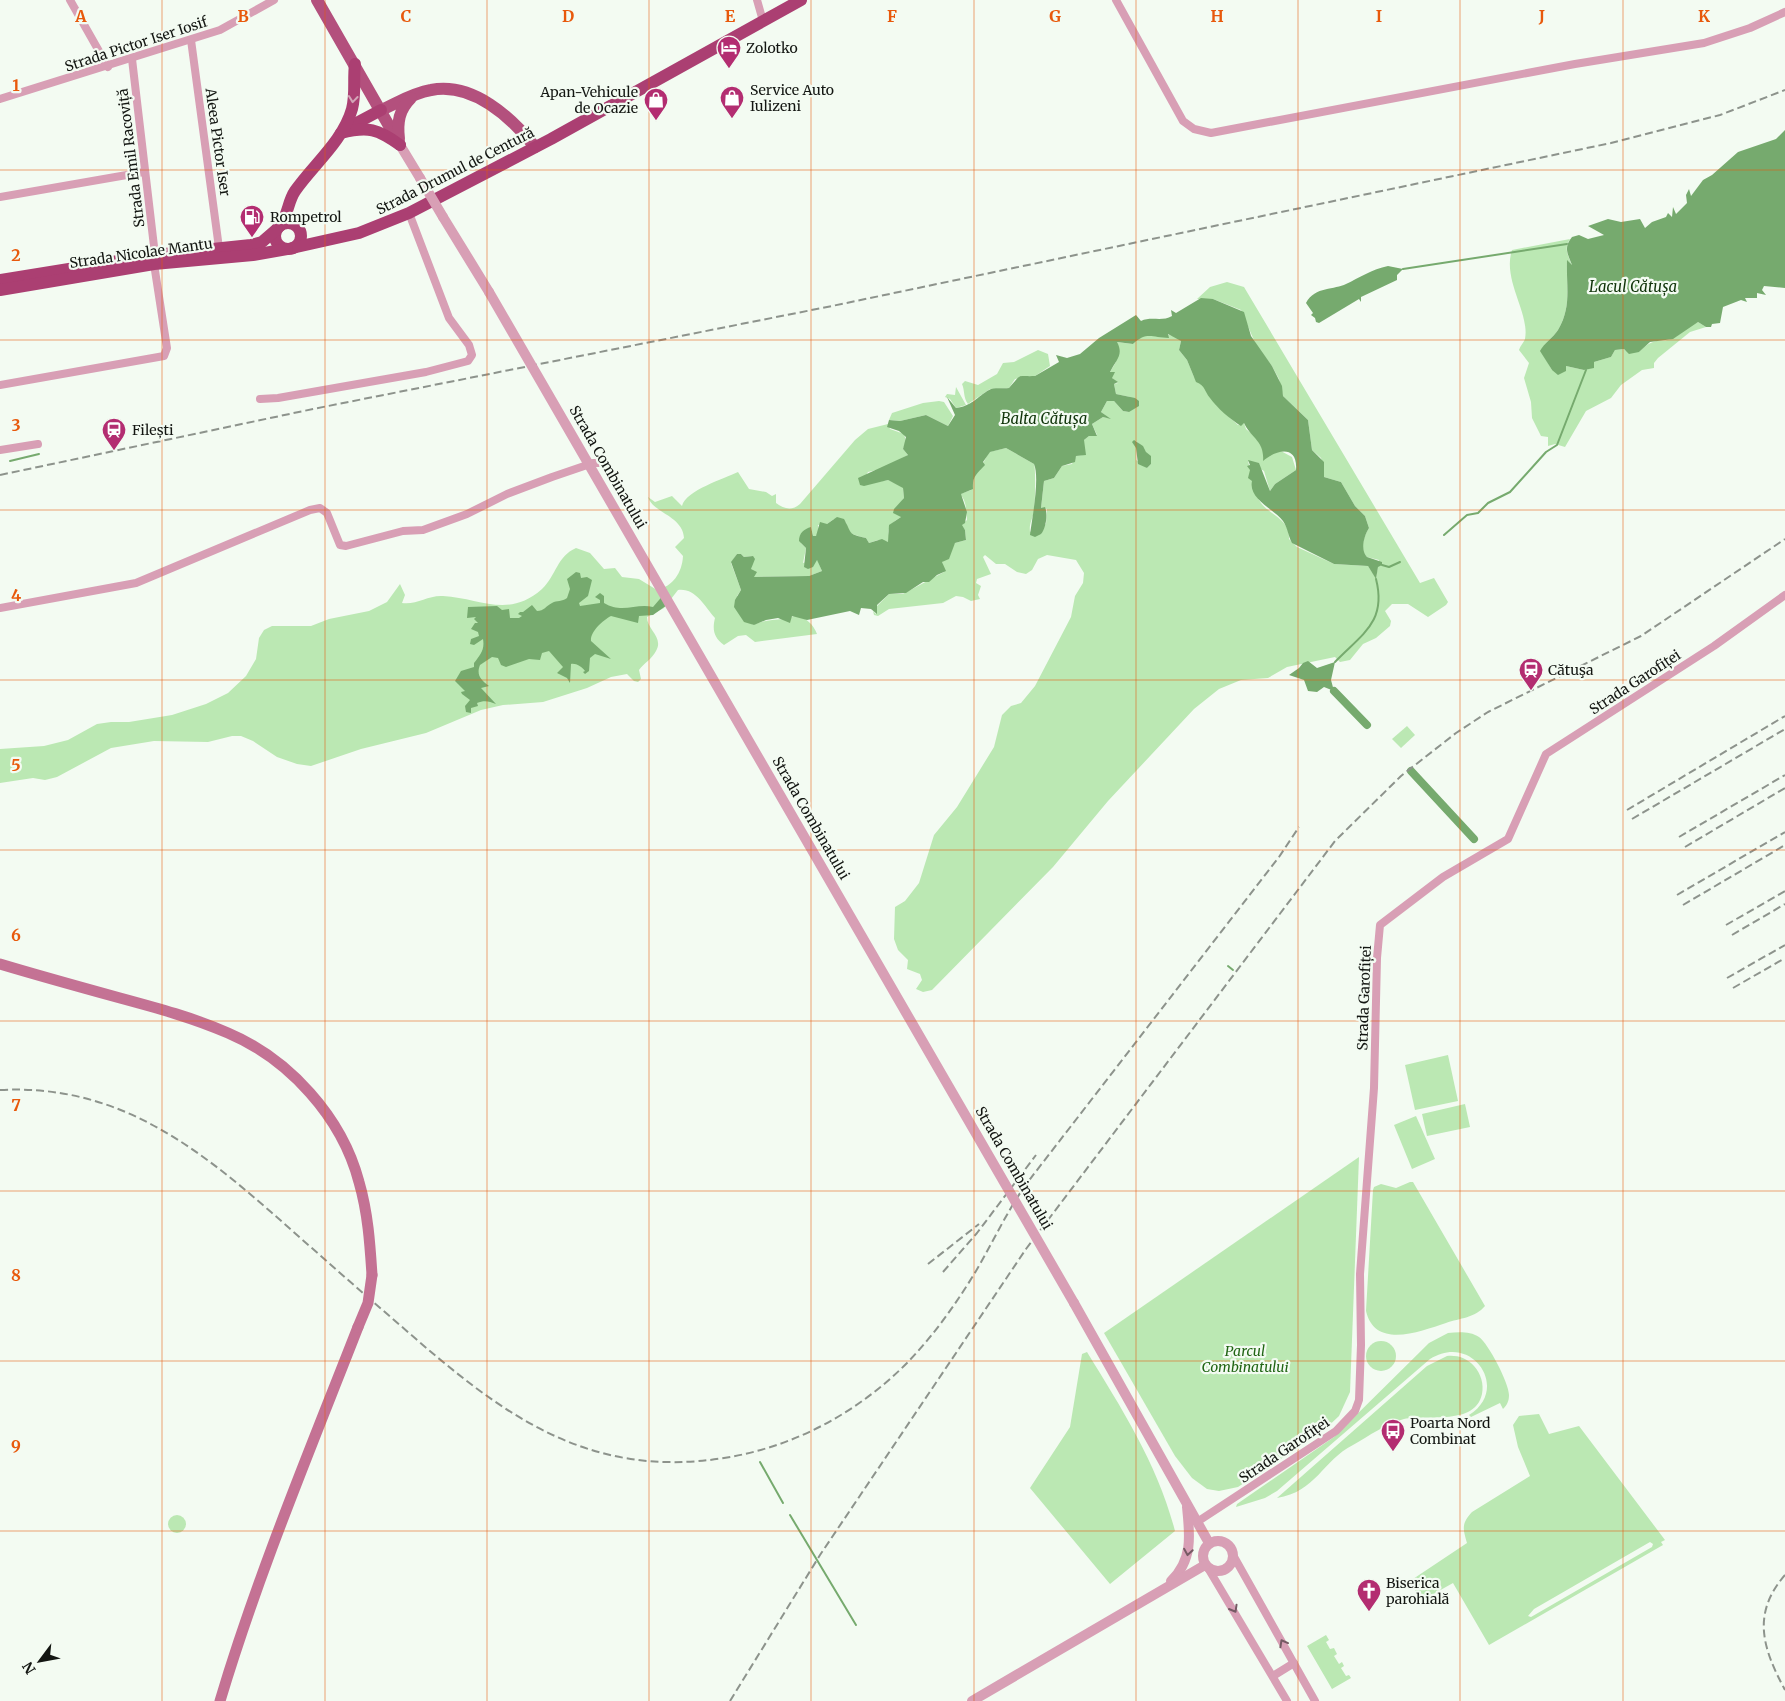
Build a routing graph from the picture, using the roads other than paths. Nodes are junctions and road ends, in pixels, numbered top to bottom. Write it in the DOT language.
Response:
graph roads {
  1 [pos="70,0"];
  2 [pos="274,0"];
  3 [pos="317,0"];
  4 [pos="757,0"];
  5 [pos="801,0"];
  6 [pos="1116,0"];
  7 [pos="1785,12"];
  8 [pos="763,21"];
  9 [pos="191,40"];
  10 [pos="132,59"];
  11 [pos="355,64"];
  12 [pos="108,66"];
  13 [pos="413,96"];
  14 [pos="0,99"];
  15 [pos="381,110"];
  16 [pos="341,133"];
  17 [pos="400,145"];
  18 [pos="535,147"];
  19 [pos="144,172"];
  20 [pos="299,186"];
  21 [pos="0,197"];
  22 [pos="409,213"];
  23 [pos="279,227"];
  24 [pos="297,228"];
  25 [pos="328,240"];
  26 [pos="219,248"];
  27 [pos="290,248"];
  28 [pos="154,259"];
  29 [pos="0,280"];
  30 [pos="0,290"];
  31 [pos="0,385"];
  32 [pos="260,399"];
  33 [pos="38,444"];
  34 [pos="0,450"];
  35 [pos="604,463"];
  36 [pos="1785,595"];
  37 [pos="0,608"];
  38 [pos="0,964"];
  39 [pos="1187,1503"];
  40 [pos="1197,1522"];
  41 [pos="1209,1544"];
  42 [pos="1233,1555"];
  43 [pos="1206,1566"];
  44 [pos="1156,1594"];
  45 [pos="1294,1663"];
  46 [pos="1273,1676"];
  47 [pos="220,1701"];
  48 [pos="972,1701"];
  49 [pos="1287,1701"];
  50 [pos="1315,1701"];
  1 -- 12 [label="street"];
  2 -- 9 [label="street, Strada Pictor Iser Iosif"];
  3 -- 11 [label="main road, Strada Combinatului"];
  4 -- 8 [label="street"];
  5 -- 8 [label="highway, Strada Drumul de Centură"];
  6 -- 7 [label="street"];
  8 -- 18 [label="highway, Strada Drumul de Centură"];
  9 -- 10 [label="street, Strada Pictor Iser Iosif"];
  9 -- 26 [label="street, Aleea Pictor Iser"];
  10 -- 12 [label="street, Strada Pictor Iser Iosif"];
  10 -- 19 [label="street, Strada Emil Racoviță"];
  11 -- 15 [label="main road, Strada Combinatului"];
  11 -- 16 [label="highway, one-way"];
  12 -- 14 [label="street, Strada Pictor Iser Iosif"];
  13 -- 15 [label="main road"];
  13 -- 17 [label="main road"];
  13 -- 18 [label="main road"];
  15 -- 16 [label="highway"];
  15 -- 17 [label="main road, Strada Combinatului"];
  16 -- 17 [label="highway"];
  16 -- 20 [label="highway"];
  17 -- 39 [label="street, Strada Combinatului, bridge"];
  18 -- 22 [label="highway, Strada Drumul de Centură"];
  19 -- 21 [label="street"];
  19 -- 28 [label="street, Strada Emil Racoviță"];
  20 -- 23 [label="highway"];
  20 -- 24 [label="highway"];
  22 -- 25 [label="highway, Strada Drumul de Centură"];
  22 -- 32 [label="street"];
  23 -- 24 [label="highway"];
  23 -- 26 [label="highway"];
  23 -- 27 [label="highway"];
  24 -- 25 [label="highway, Strada Drumul de Centură"];
  24 -- 27 [label="highway"];
  25 -- 27 [label="highway, Strada Drumul de Centură"];
  26 -- 28 [label="highway"];
  27 -- 28 [label="highway, Strada Nicolae Mantu"];
  28 -- 29 [label="highway"];
  28 -- 30 [label="highway, Strada Nicolae Mantu"];
  28 -- 31 [label="street, Strada Emil Racoviță"];
  33 -- 34 [label="street"];
  35 -- 37 [label="street"];
  36 -- 40 [label="street, Strada Garofiței"];
  38 -- 47 [label="main road, bridge"];
  39 -- 40 [label="street, Strada Combinatului"];
  39 -- 44 [label="street, one-way"];
  40 -- 41 [label="street, Strada Combinatului"];
  41 -- 42 [label="street"];
  41 -- 43 [label="street"];
  42 -- 43 [label="street"];
  45 -- 42 [label="street, one-way"];
  43 -- 44 [label="street"];
  43 -- 46 [label="street, one-way"];
  44 -- 48 [label="street"];
  45 -- 46 [label="street"];
  45 -- 50 [label="street"];
  46 -- 49 [label="street"];
}
